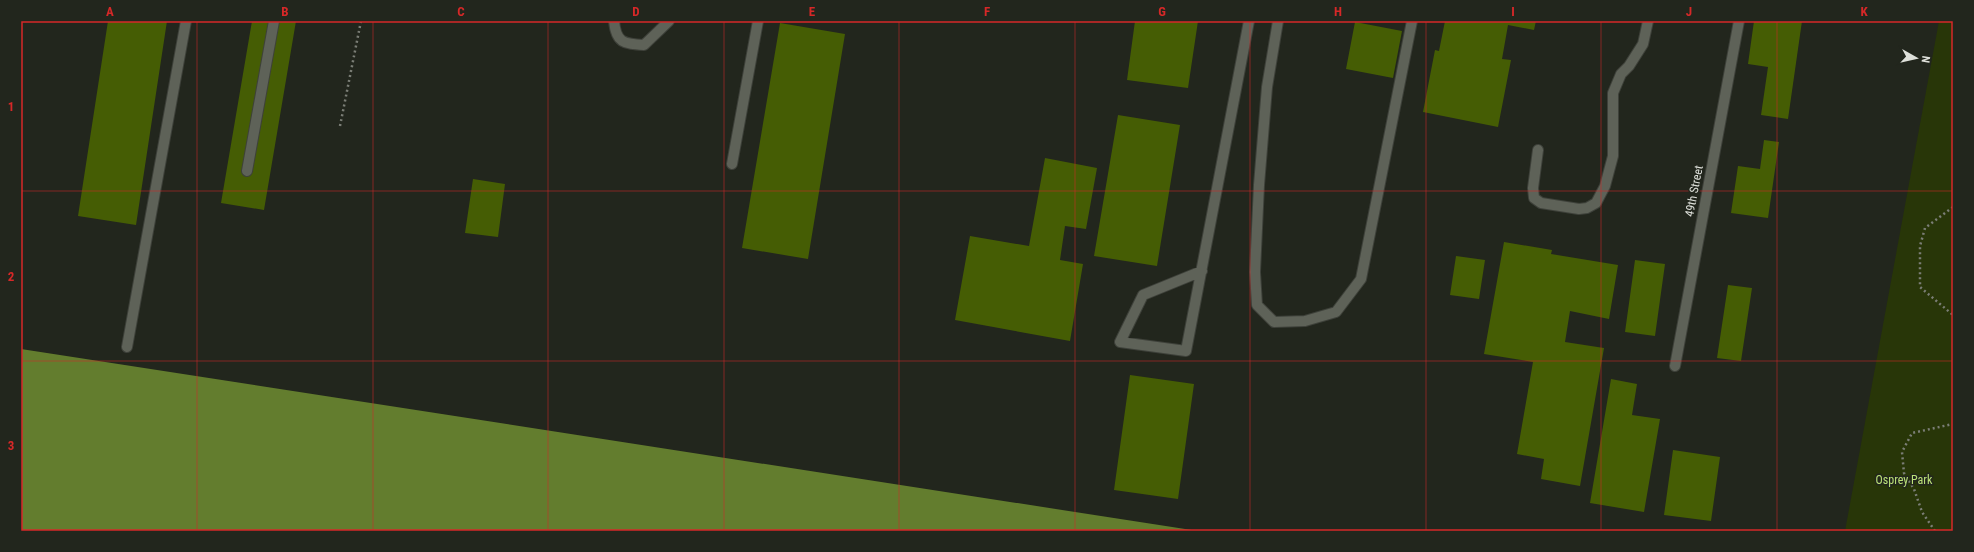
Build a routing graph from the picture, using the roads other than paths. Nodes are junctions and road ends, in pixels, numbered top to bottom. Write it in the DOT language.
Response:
graph roads {
  1 [pos="186,21"];
  2 [pos="274,21"];
  3 [pos="614,21"];
  4 [pos="669,21"];
  5 [pos="758,21"];
  6 [pos="1249,21"];
  7 [pos="1278,21"];
  8 [pos="1412,21"];
  9 [pos="1648,21"];
  10 [pos="1739,21"];
  11 [pos="1538,150"];
  12 [pos="732,164"];
  13 [pos="246,171"];
  14 [pos="1202,271"];
  15 [pos="128,346"];
  16 [pos="1675,366"];
  1 -- 15 [label="street"];
  2 -- 13 [label="street"];
  3 -- 4 [label="street"];
  5 -- 12 [label="street"];
  6 -- 14 [label="street"];
  7 -- 8 [label="street"];
  9 -- 11 [label="street"];
  10 -- 16 [label="street, 49th Street"];
  14 -- 14 [label="street"];
}
